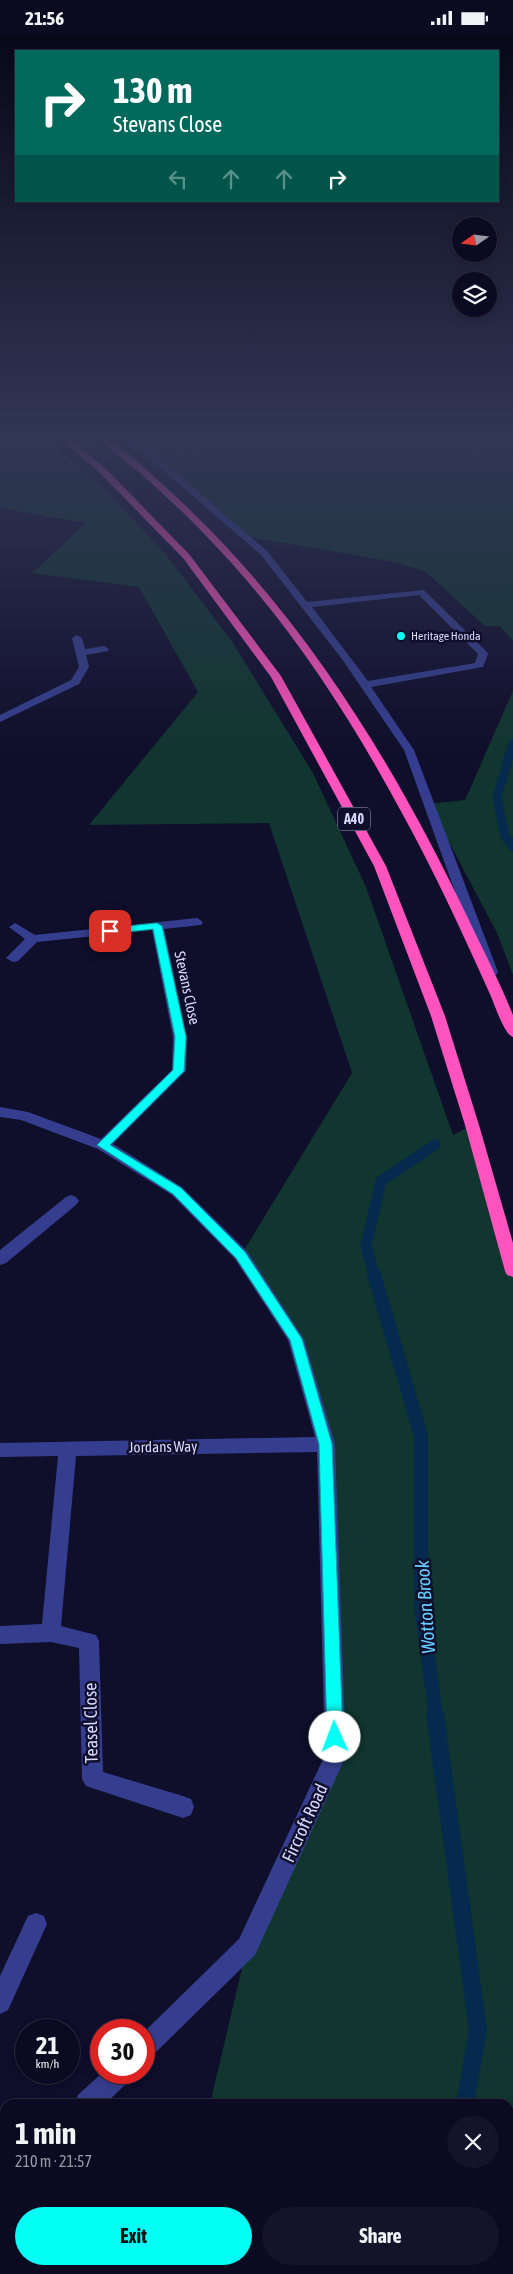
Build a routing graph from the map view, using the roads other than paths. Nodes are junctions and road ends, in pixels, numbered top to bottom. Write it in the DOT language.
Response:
graph roads {
  1 [pos="175,544"];
  2 [pos="217,544"];
  3 [pos="254,544"];
  4 [pos="305,605"];
  5 [pos="76,639"];
  6 [pos="104,649"];
  7 [pos="81,653"];
  8 [pos="364,685"];
  9 [pos="0,719"];
  10 [pos="197,922"];
  11 [pos="157,926"];
  12 [pos="15,927"];
  13 [pos="34,939"];
  14 [pos="13,958"];
  15 [pos="512,1030"];
  16 [pos="0,1112"];
  17 [pos="103,1145"];
  18 [pos="71,1201"];
  19 [pos="0,1259"];
  20 [pos="513,1271"];
  21 [pos="326,1444"];
  22 [pos="68,1449"];
  23 [pos="0,1451"];
  24 [pos="51,1633"];
  25 [pos="0,1635"];
  26 [pos="183,1807"];
  27 [pos="36,1924"];
  28 [pos="0,2002"];
  29 [pos="155,2037"];
  30 [pos="107,2084"];
  31 [pos="91,2099"];
  1 -- 20 [label="highway, A40"];
  2 -- 15 [label="highway"];
  3 -- 4 [label="street"];
  4 -- 8 [label="street"];
  4 -- 8 [label="street"];
  5 -- 7 [label="street"];
  6 -- 7 [label="street"];
  7 -- 9 [label="street"];
  8 -- 15 [label="street"];
  10 -- 11 [label="street"];
  11 -- 13 [label="street"];
  11 -- 17 [label="street, Stevans Close"];
  12 -- 13 [label="street"];
  13 -- 14 [label="street"];
  16 -- 17 [label="street, Fircroft Road"];
  17 -- 21 [label="street, Fircroft Road"];
  18 -- 19 [label="street"];
  21 -- 22 [label="street, Jordans Way"];
  21 -- 29 [label="street, Fircroft Road"];
  22 -- 23 [label="street, Jordans Way"];
  22 -- 24 [label="street"];
  24 -- 25 [label="street, Teasel Close"];
  24 -- 26 [label="street, Teasel Close"];
  27 -- 28 [label="street"];
  30 -- 31 [label="street"];
}
